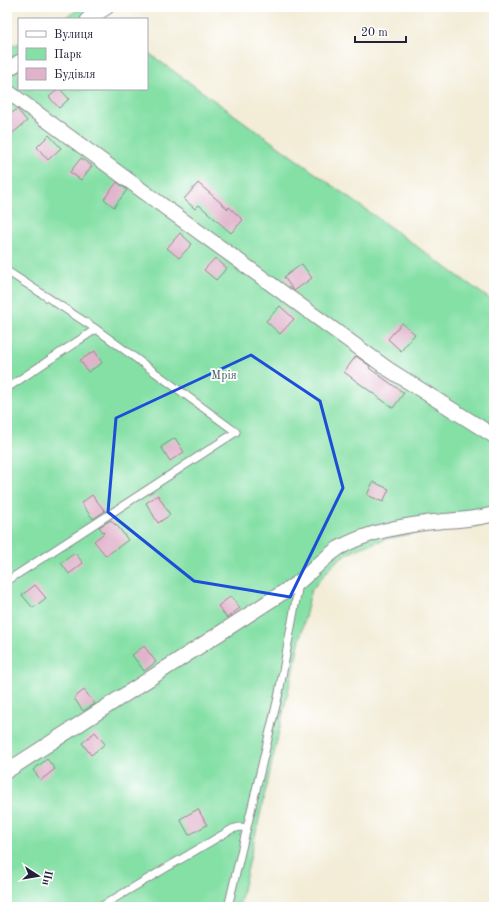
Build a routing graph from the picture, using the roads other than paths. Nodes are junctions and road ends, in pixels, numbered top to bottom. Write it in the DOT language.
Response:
graph roads {
  1 [pos="107,7"];
  2 [pos="90,18"];
  3 [pos="18,63"];
  4 [pos="7,70"];
  5 [pos="7,91"];
  6 [pos="7,271"];
  7 [pos="96,329"];
  8 [pos="7,388"];
  9 [pos="494,436"];
  10 [pos="494,514"];
  11 [pos="7,581"];
  12 [pos="299,582"];
  13 [pos="7,771"];
  14 [pos="247,828"];
  15 [pos="100,907"];
  16 [pos="228,907"];
  1 -- 2 [label="street"];
  3 -- 4 [label="street"];
  5 -- 9 [label="street"];
  6 -- 7 [label="lane"];
  7 -- 8 [label="lane"];
  7 -- 11 [label="lane"];
  10 -- 12 [label="street"];
  12 -- 13 [label="street"];
  12 -- 14 [label="lane"];
  14 -- 15 [label="lane"];
  14 -- 16 [label="lane"];
}
